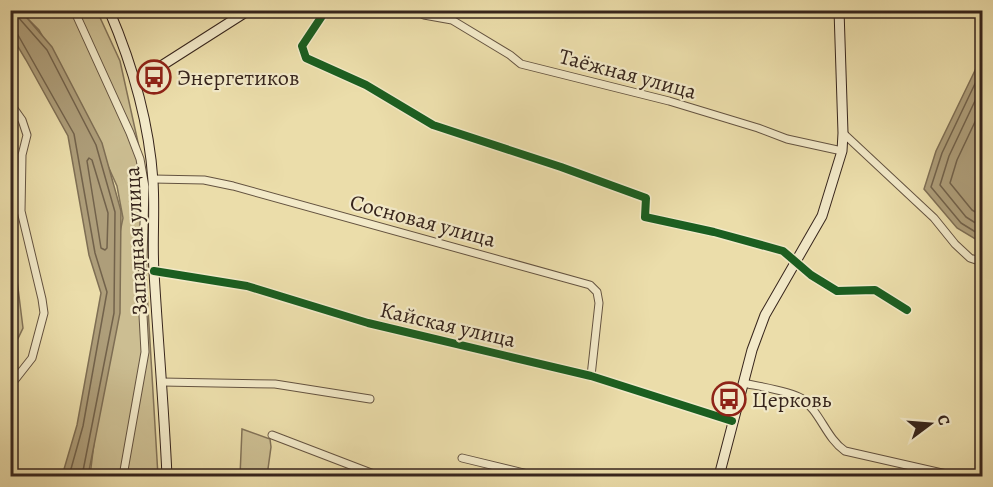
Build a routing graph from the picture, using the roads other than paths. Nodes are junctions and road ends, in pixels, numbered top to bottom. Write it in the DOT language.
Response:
graph roads {
  1 [pos="74,10"];
  2 [pos="109,10"];
  3 [pos="249,10"];
  4 [pos="326,10"];
  5 [pos="414,10"];
  6 [pos="839,10"];
  7 [pos="136,82"];
  8 [pos="10,103"];
  9 [pos="843,133"];
  10 [pos="842,151"];
  11 [pos="153,179"];
  12 [pos="795,261"];
  13 [pos="982,262"];
  14 [pos="154,271"];
  15 [pos="907,310"];
  16 [pos="591,376"];
  17 [pos="162,382"];
  18 [pos="743,383"];
  19 [pos="10,387"];
  20 [pos="370,399"];
  21 [pos="732,421"];
  22 [pos="272,435"];
  23 [pos="462,458"];
  24 [pos="123,477"];
  25 [pos="167,477"];
  26 [pos="379,477"];
  27 [pos="536,477"];
  28 [pos="719,477"];
  29 [pos="955,477"];
  1 -- 24 [label="street"];
  2 -- 7 [label="street, Западная улица"];
  3 -- 7 [label="street"];
  4 -- 12 [label="street"];
  5 -- 10 [label="street, Таёжная улица"];
  6 -- 9 [label="street"];
  7 -- 11 [label="street, Западная улица"];
  8 -- 19 [label="street"];
  9 -- 10 [label="street"];
  9 -- 13 [label="street"];
  10 -- 12 [label="street"];
  11 -- 14 [label="street, Западная улица"];
  11 -- 16 [label="street, Сосновая улица"];
  12 -- 15 [label="street"];
  12 -- 18 [label="street"];
  14 -- 16 [label="street, Кайская улица"];
  14 -- 17 [label="street, Западная улица"];
  16 -- 21 [label="street, Кайская улица"];
  17 -- 20 [label="street"];
  17 -- 25 [label="street, Западная улица"];
  18 -- 21 [label="street"];
  18 -- 29 [label="street"];
  21 -- 28 [label="street"];
  22 -- 26 [label="street"];
  23 -- 27 [label="street"];
}
